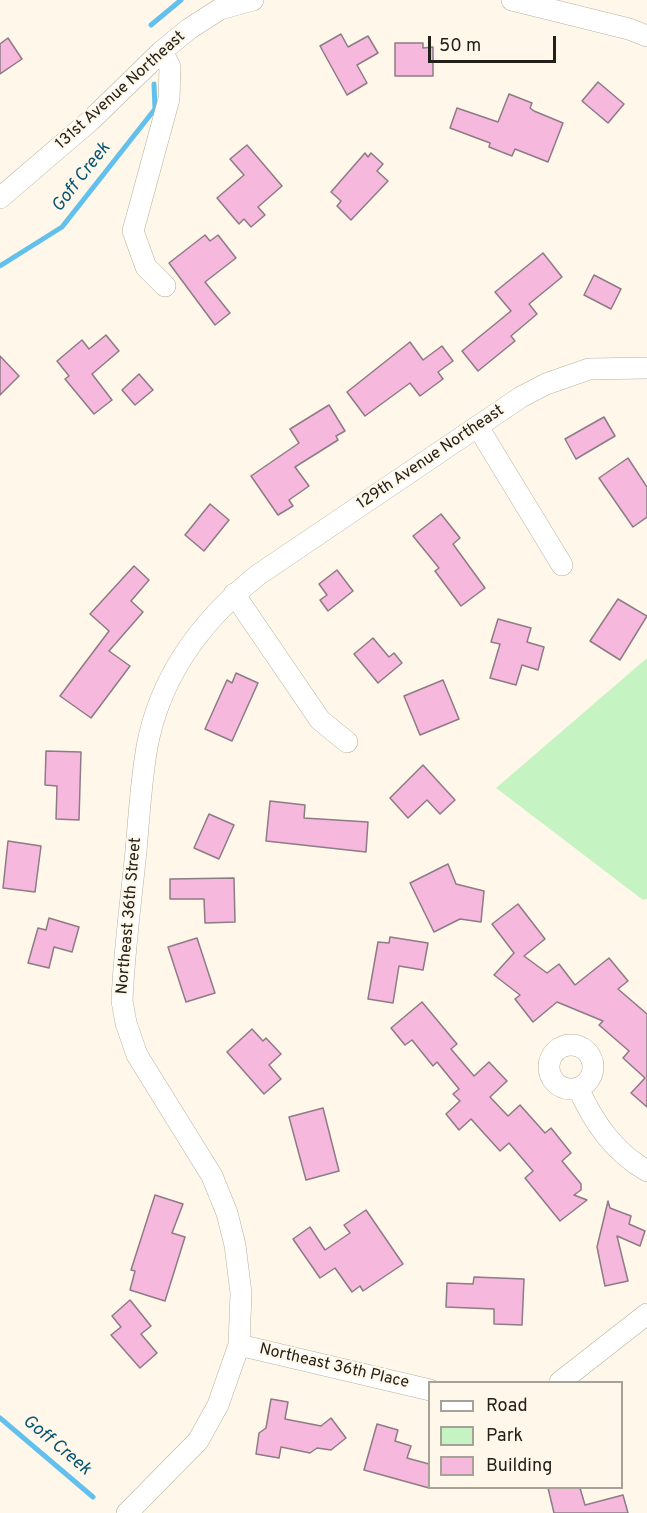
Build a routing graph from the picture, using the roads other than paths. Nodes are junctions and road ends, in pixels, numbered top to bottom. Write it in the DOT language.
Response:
graph roads {
  1 [pos="253,0"];
  2 [pos="512,0"];
  3 [pos="647,36"];
  4 [pos="162,51"];
  5 [pos="0,198"];
  6 [pos="165,286"];
  7 [pos="647,368"];
  8 [pos="478,427"];
  9 [pos="562,565"];
  10 [pos="234,594"];
  11 [pos="347,742"];
  12 [pos="578,1088"];
  13 [pos="647,1171"];
  14 [pos="647,1314"];
  15 [pos="239,1345"];
  16 [pos="563,1381"];
  17 [pos="428,1390"];
  18 [pos="127,1513"];
  1 -- 4 [label="street, 131st Avenue Northeast"];
  2 -- 3 [label="street"];
  4 -- 5 [label="street, 131st Avenue Northeast"];
  4 -- 6 [label="street"];
  7 -- 8 [label="street, 129th Avenue Northeast"];
  8 -- 9 [label="street"];
  8 -- 10 [label="street, 129th Avenue Northeast"];
  10 -- 11 [label="street"];
  10 -- 15 [label="street, Northeast 36th Street"];
  12 -- 13 [label="street"];
  14 -- 16 [label="street"];
  15 -- 17 [label="street, Northeast 36th Place"];
  15 -- 18 [label="street, Northeast 36th Street"];
}
